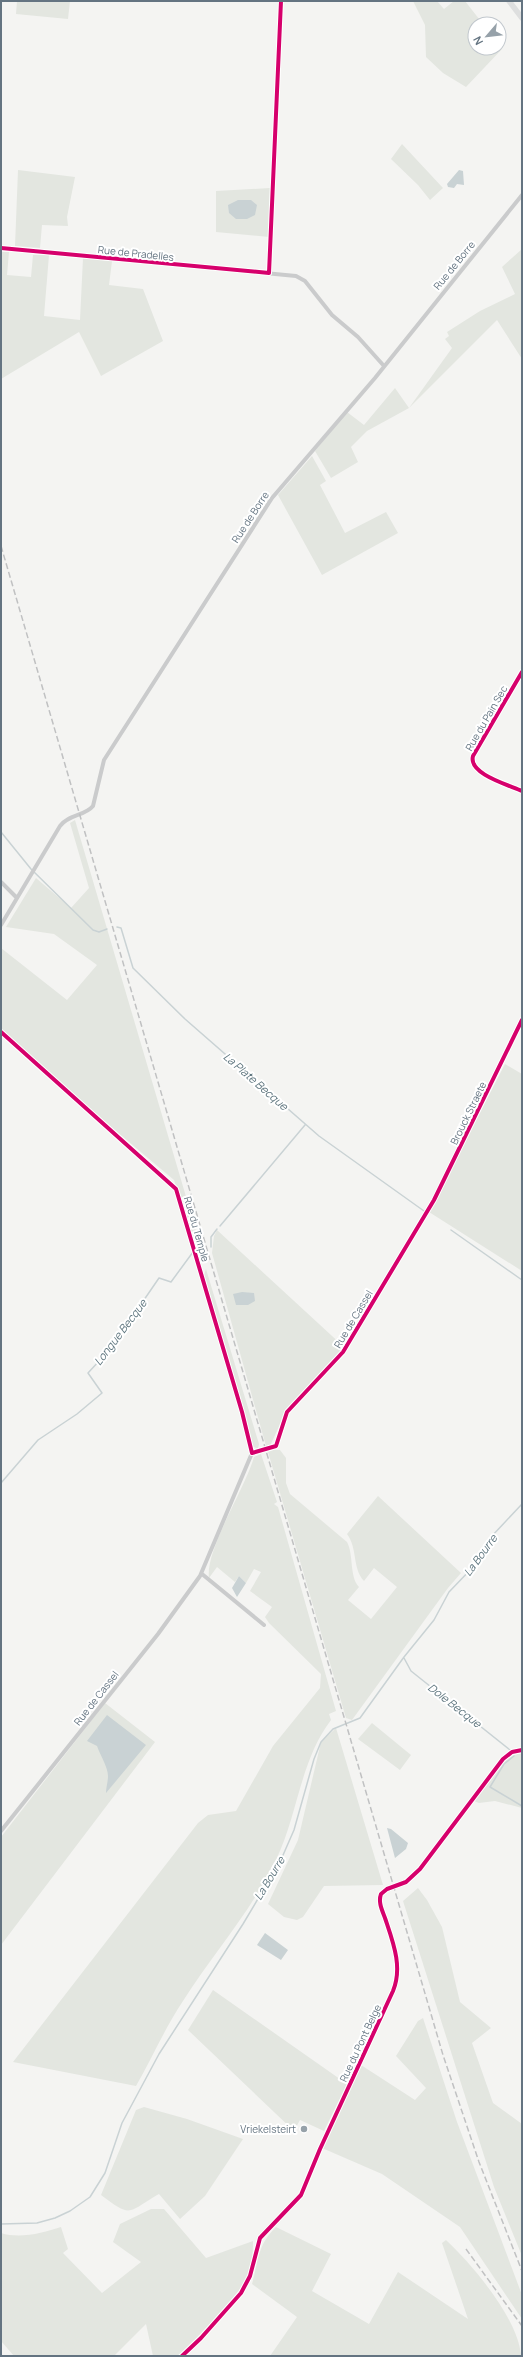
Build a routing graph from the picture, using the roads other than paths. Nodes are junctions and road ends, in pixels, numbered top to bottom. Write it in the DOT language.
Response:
graph roads {
  1 [pos="509,1"];
  2 [pos="522,18"];
  3 [pos="522,195"];
  4 [pos="1,248"];
  5 [pos="384,366"];
  6 [pos="522,672"];
  7 [pos="522,791"];
  8 [pos="1,882"];
  9 [pos="17,898"];
  10 [pos="1,925"];
  11 [pos="522,1020"];
  12 [pos="1,1032"];
  13 [pos="427,1212"];
  14 [pos="252,1454"];
  15 [pos="202,1574"];
  16 [pos="264,1624"];
  17 [pos="522,1750"];
  18 [pos="1,1831"];
  19 [pos="182,2356"];
  1 -- 2 [label="street"];
  3 -- 5 [label="street, Rue de Borre"];
  4 -- 5 [label="street, Rue de Pradelles"];
  5 -- 9 [label="street, Rue de Borre"];
  6 -- 7 [label="street, Rue du Pain Sec"];
  8 -- 9 [label="street"];
  9 -- 10 [label="street, Rue de Borre"];
  11 -- 13 [label="street, Brouck Straete"];
  12 -- 14 [label="street, Rue du Temple"];
  13 -- 14 [label="street, Rue de Cassel"];
  14 -- 15 [label="street, Rue de Cassel"];
  15 -- 16 [label="street"];
  15 -- 18 [label="street, Rue de Cassel"];
  17 -- 19 [label="street, Rue du Pont Belge"];
}
